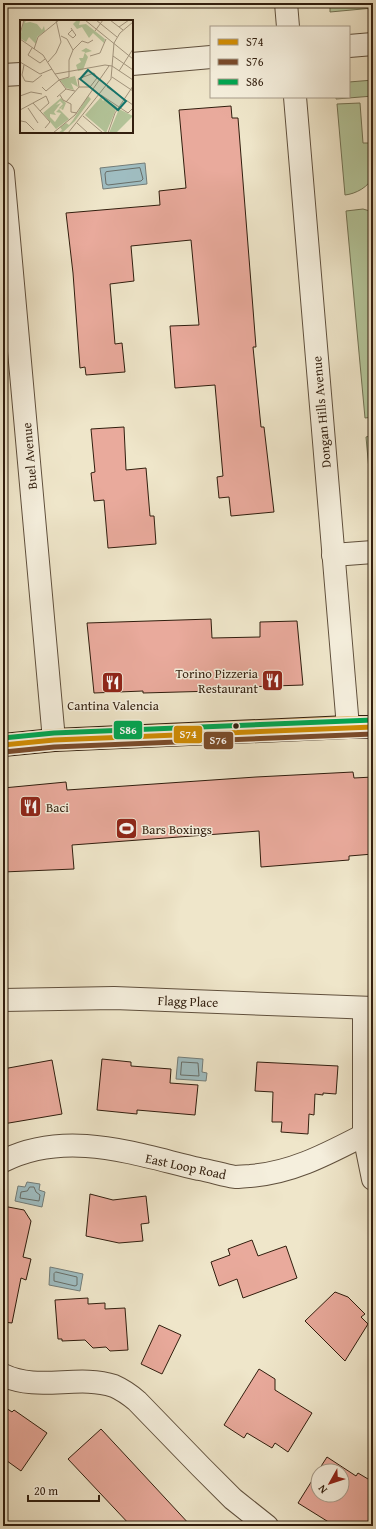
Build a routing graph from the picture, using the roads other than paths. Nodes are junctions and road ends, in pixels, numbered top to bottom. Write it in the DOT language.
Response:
graph roads {
  1 [pos="286,3"];
  2 [pos="288,26"];
  3 [pos="373,44"];
  4 [pos="350,46"];
  5 [pos="210,57"];
  6 [pos="133,64"];
  7 [pos="20,74"];
  8 [pos="3,75"];
  9 [pos="295,98"];
  10 [pos="3,172"];
  11 [pos="373,552"];
  12 [pos="333,555"];
  13 [pos="348,727"];
  14 [pos="373,727"];
  15 [pos="54,740"];
  16 [pos="3,745"];
  17 [pos="3,1000"];
  18 [pos="368,1008"];
  19 [pos="364,1135"];
  20 [pos="3,1161"];
  21 [pos="373,1180"];
  22 [pos="3,1375"];
  23 [pos="267,1526"];
  1 -- 2 [label="street"];
  3 -- 4 [label="street"];
  5 -- 6 [label="street"];
  7 -- 8 [label="street"];
  9 -- 12 [label="street, Dongan Hills Avenue"];
  10 -- 15 [label="street, Buel Avenue"];
  11 -- 12 [label="street"];
  12 -- 13 [label="street, Dongan Hills Avenue"];
  13 -- 14 [label="main road"];
  13 -- 15 [label="main road"];
  15 -- 16 [label="main road"];
  17 -- 18 [label="street, Flagg Place"];
  18 -- 19 [label="street"];
  19 -- 20 [label="street, East Loop Road"];
  19 -- 21 [label="street"];
  22 -- 23 [label="street"];
}
